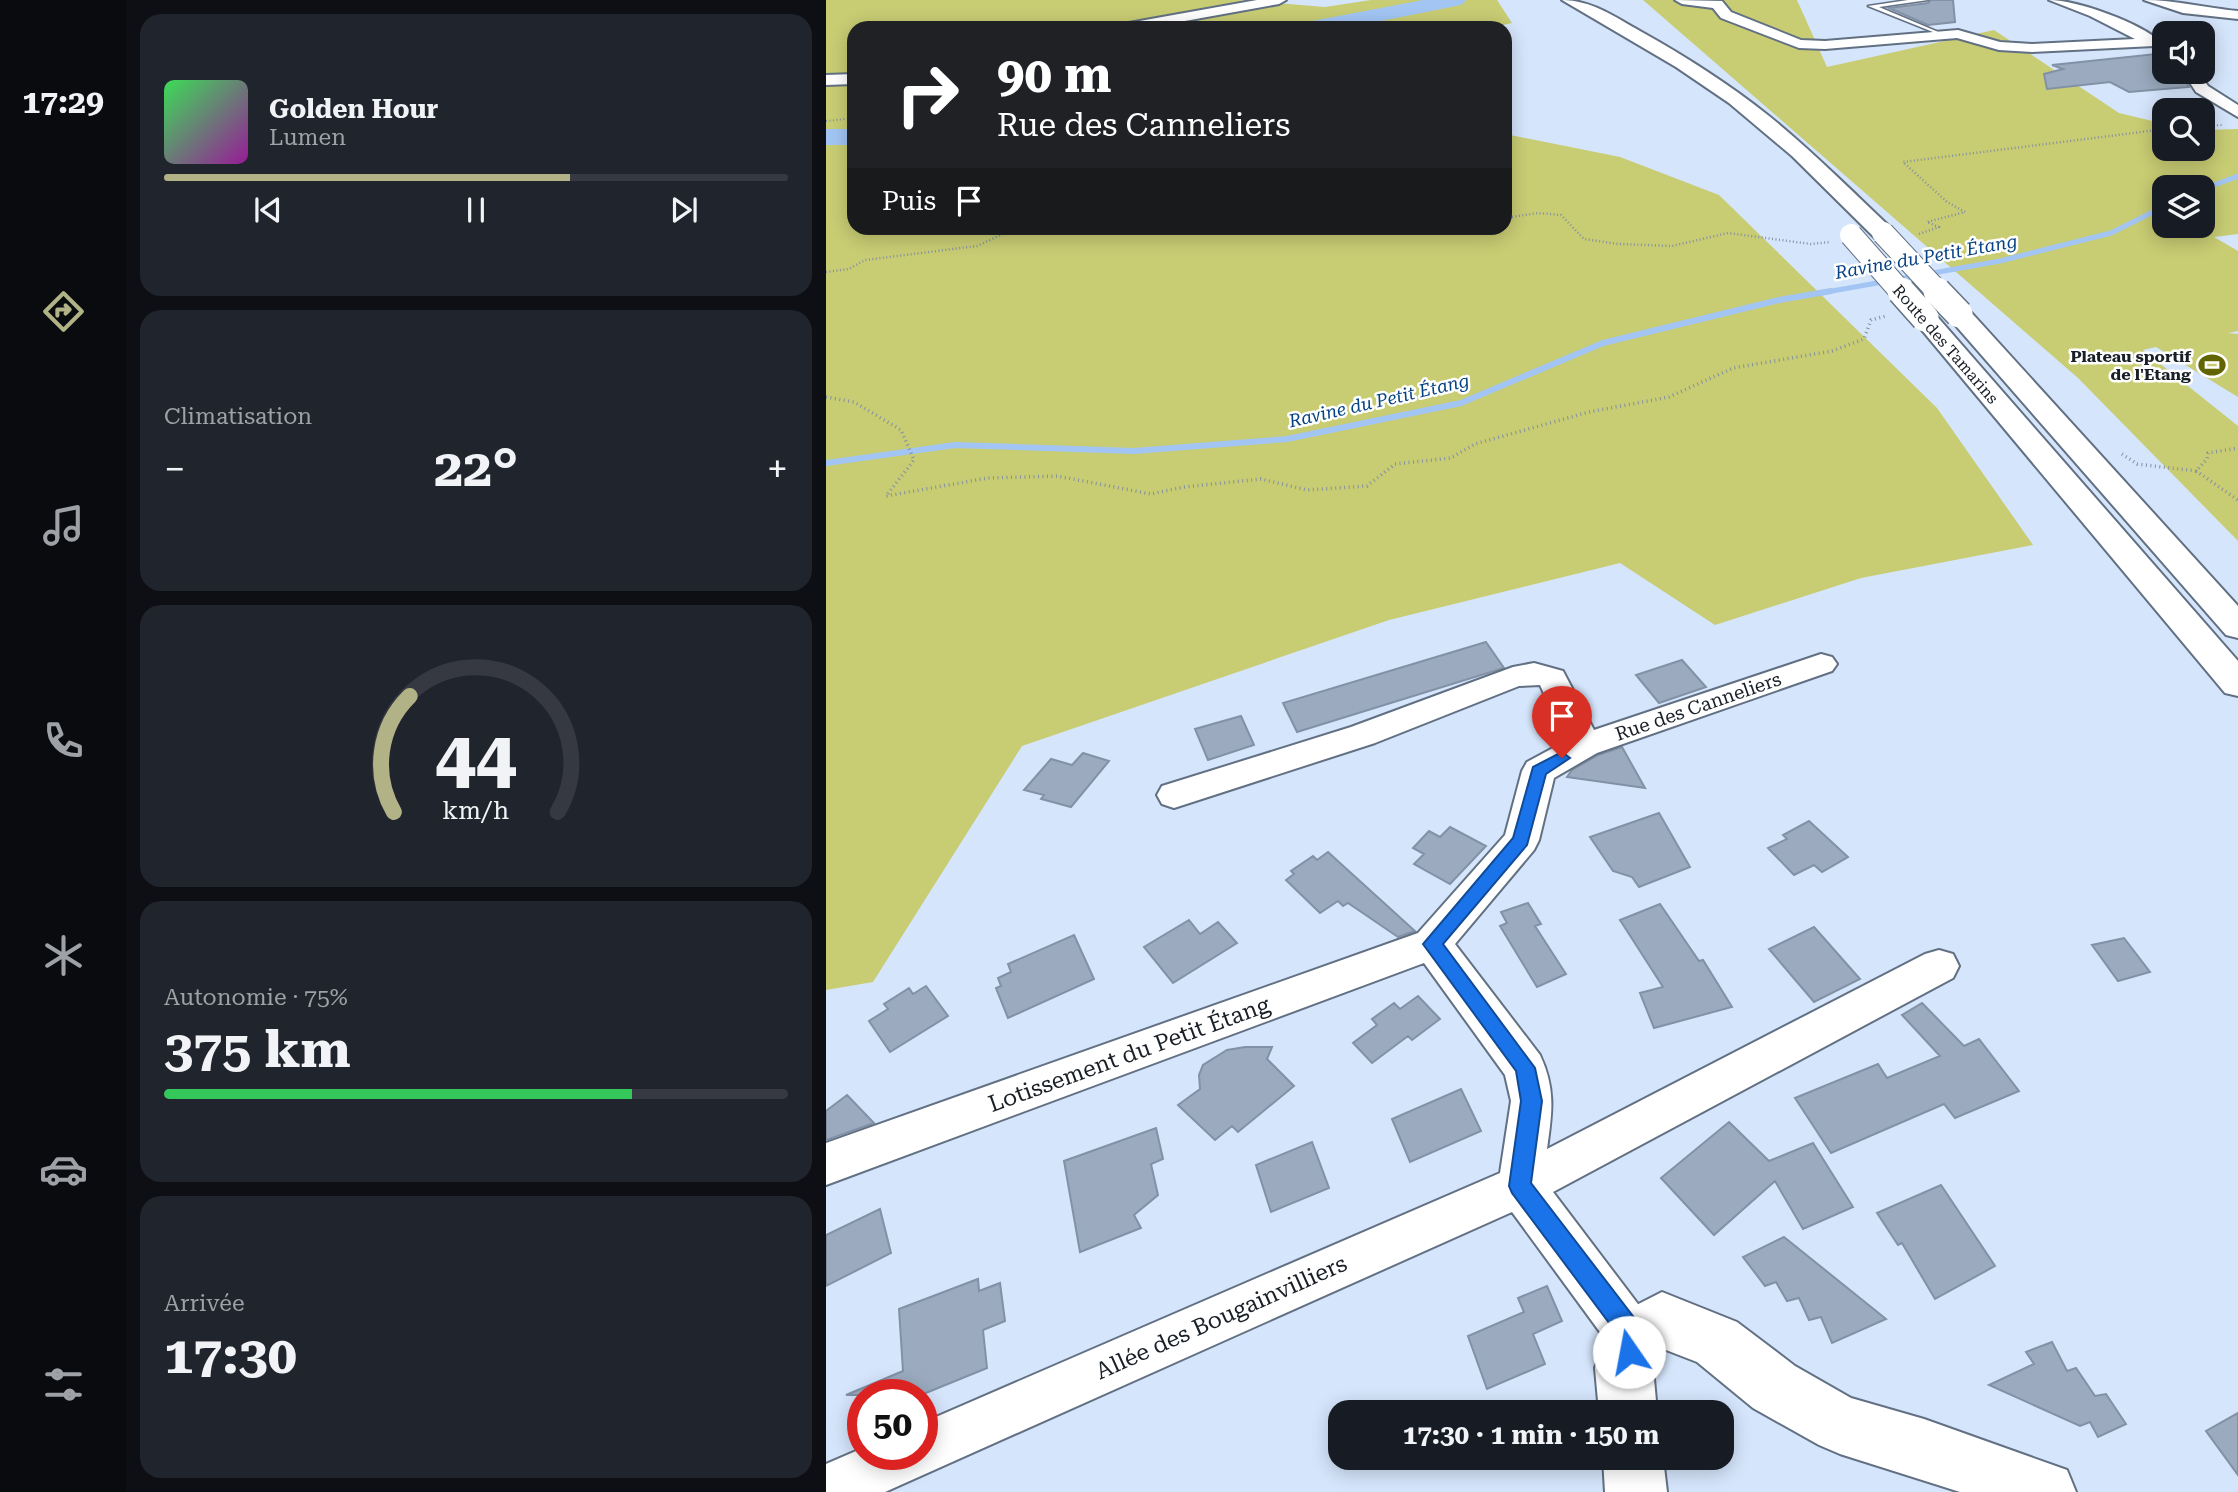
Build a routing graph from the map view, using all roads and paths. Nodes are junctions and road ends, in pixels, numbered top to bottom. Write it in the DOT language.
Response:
graph roads {
  1 [pos="1279,0"];
  2 [pos="1682,0"];
  3 [pos="1925,0"];
  4 [pos="2056,0"];
  5 [pos="2151,0"];
  6 [pos="1575,8"];
  7 [pos="2238,15"];
  8 [pos="1163,21"];
  9 [pos="1941,35"];
  10 [pos="2152,41"];
  11 [pos="2152,43"];
  12 [pos="847,79"];
  13 [pos="826,80"];
  14 [pos="2198,84"];
  15 [pos="2238,112"];
  16 [pos="847,119"];
  17 [pos="826,121"];
  18 [pos="1745,130"];
  19 [pos="1847,230"];
  20 [pos="1001,235"];
  21 [pos="826,272"];
  22 [pos="1891,314"];
  23 [pos="826,397"];
  24 [pos="2238,448"];
  25 [pos="2119,452"];
  26 [pos="2196,471"];
  27 [pos="2238,500"];
  28 [pos="2238,627"];
  29 [pos="1821,664"];
  30 [pos="2238,684"];
  31 [pos="1585,745"];
  32 [pos="1174,795"];
  33 [pos="1432,944"];
  34 [pos="1939,966"];
  35 [pos="826,1164"];
  36 [pos="1520,1186"];
  37 [pos="1633,1337"];
  38 [pos="1628,1400"];
  39 [pos="938,1442"];
  40 [pos="874,1470"];
  41 [pos="1634,1470"];
  42 [pos="826,1491"];
  43 [pos="1636,1492"];
  44 [pos="2045,1492"];
  1 -- 8 [label="street"];
  2 -- 9 [label="street"];
  3 -- 9 [label="lane"];
  4 -- 10 [label="street"];
  5 -- 7 [label="street"];
  6 -- 18 [label="main road, Route des Tamarins"];
  6 -- 28 [label="main road, Route des Tamarins, bridge"];
  9 -- 11 [label="street"];
  12 -- 13 [label="street"];
  14 -- 15 [label="street"];
  16 -- 17 [label="path"];
  19 -- 30 [label="main road, Route des Tamarins, bridge"];
  20 -- 21 [label="path"];
  22 -- 23 [label="path"];
  24 -- 26 [label="path"];
  25 -- 26 [label="path"];
  26 -- 27 [label="path"];
  29 -- 31 [label="street, Rue des Canneliers"];
  31 -- 32 [label="street"];
  31 -- 33 [label="street, Rue des Canneliers"];
  33 -- 35 [label="street, Lotissement du Petit Étang"];
  33 -- 36 [label="street"];
  34 -- 36 [label="street, Allée des Bougainvilliers"];
  36 -- 37 [label="street"];
  36 -- 39 [label="street, Allée des Bougainvilliers"];
  37 -- 38 [label="main road"];
  37 -- 44 [label="main road"];
  40 -- 42 [label="street"];
  41 -- 43 [label="main road"];
}
